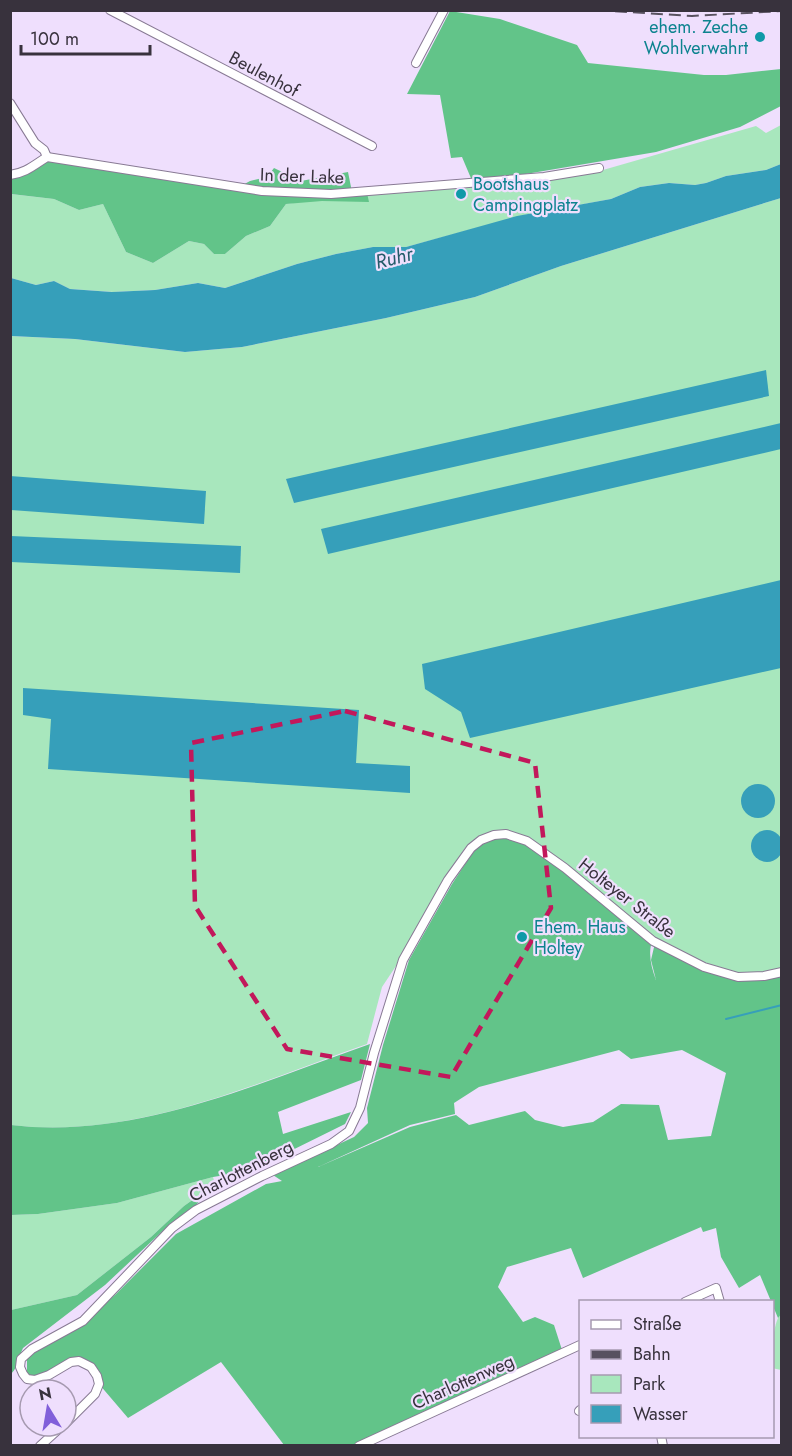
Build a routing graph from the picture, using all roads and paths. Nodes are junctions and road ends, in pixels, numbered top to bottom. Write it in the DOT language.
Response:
graph roads {
  1 [pos="110,10"];
  2 [pos="444,10"];
  3 [pos="416,63"];
  4 [pos="10,103"];
  5 [pos="372,146"];
  6 [pos="44,159"];
  7 [pos="599,168"];
  8 [pos="10,175"];
  9 [pos="494,835"];
  10 [pos="782,972"];
  11 [pos="689,1300"];
  12 [pos="719,1300"];
  13 [pos="579,1345"];
  14 [pos="26,1378"];
  15 [pos="41,1378"];
  16 [pos="78,1411"];
  17 [pos="359,1446"];
  1 -- 5 [label="street, Beulenhof"];
  2 -- 3 [label="street"];
  4 -- 6 [label="street"];
  6 -- 7 [label="street, In der Lake"];
  6 -- 8 [label="street"];
  9 -- 10 [label="street, Holteyer Straße"];
  9 -- 14 [label="street, Charlottenberg"];
  11 -- 12 [label="street"];
  13 -- 17 [label="street, Charlottenweg"];
  15 -- 16 [label="street, Charlottenberg"];
}
